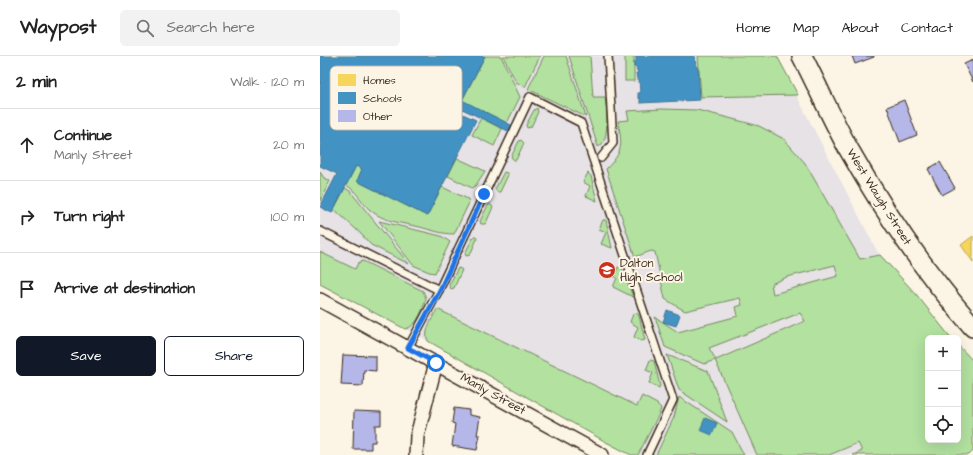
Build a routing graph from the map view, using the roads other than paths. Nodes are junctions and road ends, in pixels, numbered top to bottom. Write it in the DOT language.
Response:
graph roads {
  1 [pos="608,56"];
  2 [pos="802,56"];
  3 [pos="601,158"];
  4 [pos="320,231"];
  5 [pos="440,290"];
  6 [pos="320,300"];
  7 [pos="973,327"];
  8 [pos="408,348"];
  9 [pos="436,363"];
  10 [pos="416,455"];
  11 [pos="602,455"];
  12 [pos="647,455"];
  1 -- 3 [label="lane"];
  2 -- 7 [label="street, West Waugh Street"];
  4 -- 5 [label="lane"];
  5 -- 8 [label="lane"];
  5 -- 12 [label="lane"];
  6 -- 8 [label="street, Manly Street"];
  8 -- 9 [label="street, Manly Street"];
  9 -- 10 [label="street"];
  9 -- 11 [label="street, Manly Street"];
}
